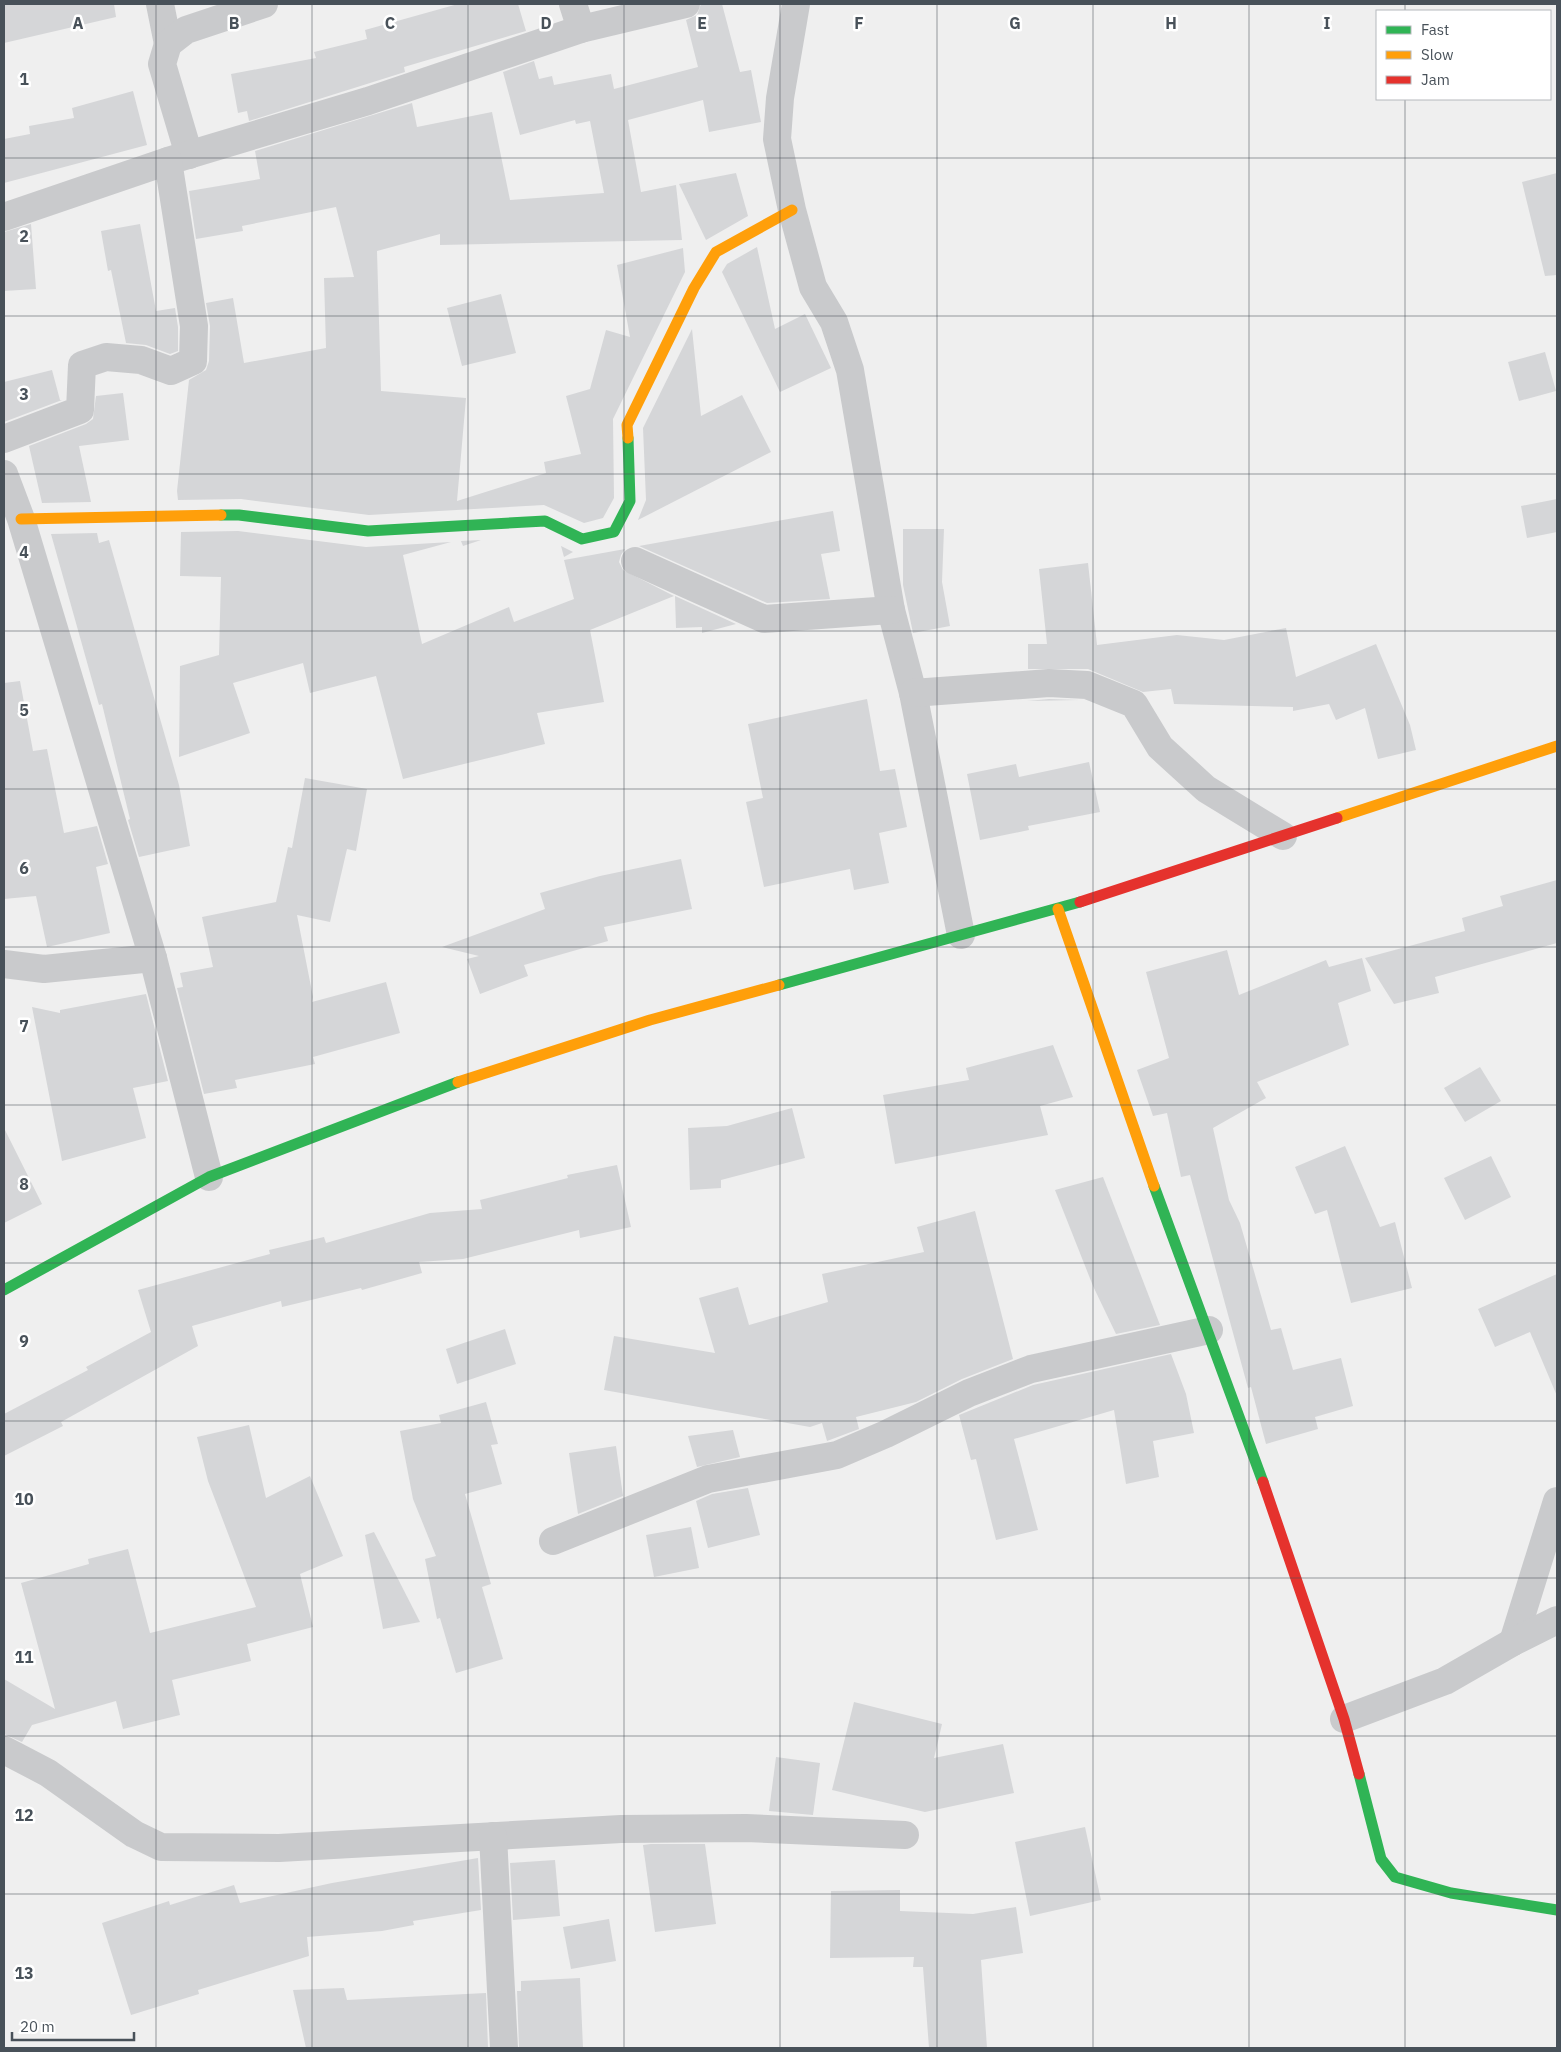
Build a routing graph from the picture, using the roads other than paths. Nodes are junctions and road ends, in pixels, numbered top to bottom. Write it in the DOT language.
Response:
graph roads {
  1 [pos="160,4"];
  2 [pos="264,4"];
  3 [pos="686,4"];
  4 [pos="796,4"];
  5 [pos="577,16"];
  6 [pos="168,44"];
  7 [pos="178,158"];
  8 [pos="792,210"];
  9 [pos="4,217"];
  10 [pos="4,439"];
  11 [pos="4,474"];
  12 [pos="21,518"];
  13 [pos="635,560"];
  14 [pos="891,610"];
  15 [pos="913,694"];
  16 [pos="1557,746"];
  17 [pos="1283,836"];
  18 [pos="1058,910"];
  19 [pos="960,936"];
  20 [pos="153,958"];
  21 [pos="4,964"];
  22 [pos="210,1177"];
  23 [pos="4,1290"];
  24 [pos="1209,1330"];
  25 [pos="1557,1501"];
  26 [pos="553,1541"];
  27 [pos="1557,1620"];
  28 [pos="1513,1642"];
  29 [pos="1344,1718"];
  30 [pos="4,1750"];
  31 [pos="905,1835"];
  32 [pos="493,1836"];
  33 [pos="1557,1910"];
  34 [pos="504,2048"];
  1 -- 6 [label="street"];
  2 -- 6 [label="street"];
  3 -- 5 [label="street"];
  4 -- 8 [label="street"];
  5 -- 7 [label="street"];
  6 -- 7 [label="street"];
  7 -- 9 [label="street"];
  7 -- 10 [label="street"];
  8 -- 12 [label="street"];
  8 -- 14 [label="street"];
  11 -- 12 [label="street"];
  12 -- 20 [label="street"];
  13 -- 14 [label="street"];
  14 -- 15 [label="street"];
  15 -- 17 [label="street"];
  15 -- 19 [label="street"];
  16 -- 17 [label="street"];
  17 -- 18 [label="street"];
  18 -- 19 [label="street"];
  18 -- 24 [label="street"];
  19 -- 22 [label="street"];
  20 -- 21 [label="street"];
  20 -- 22 [label="street"];
  22 -- 23 [label="street"];
  24 -- 26 [label="street"];
  24 -- 29 [label="street"];
  25 -- 28 [label="street"];
  27 -- 28 [label="street"];
  28 -- 29 [label="street"];
  29 -- 33 [label="street"];
  30 -- 32 [label="street"];
  31 -- 32 [label="street"];
  32 -- 34 [label="street"];
}
